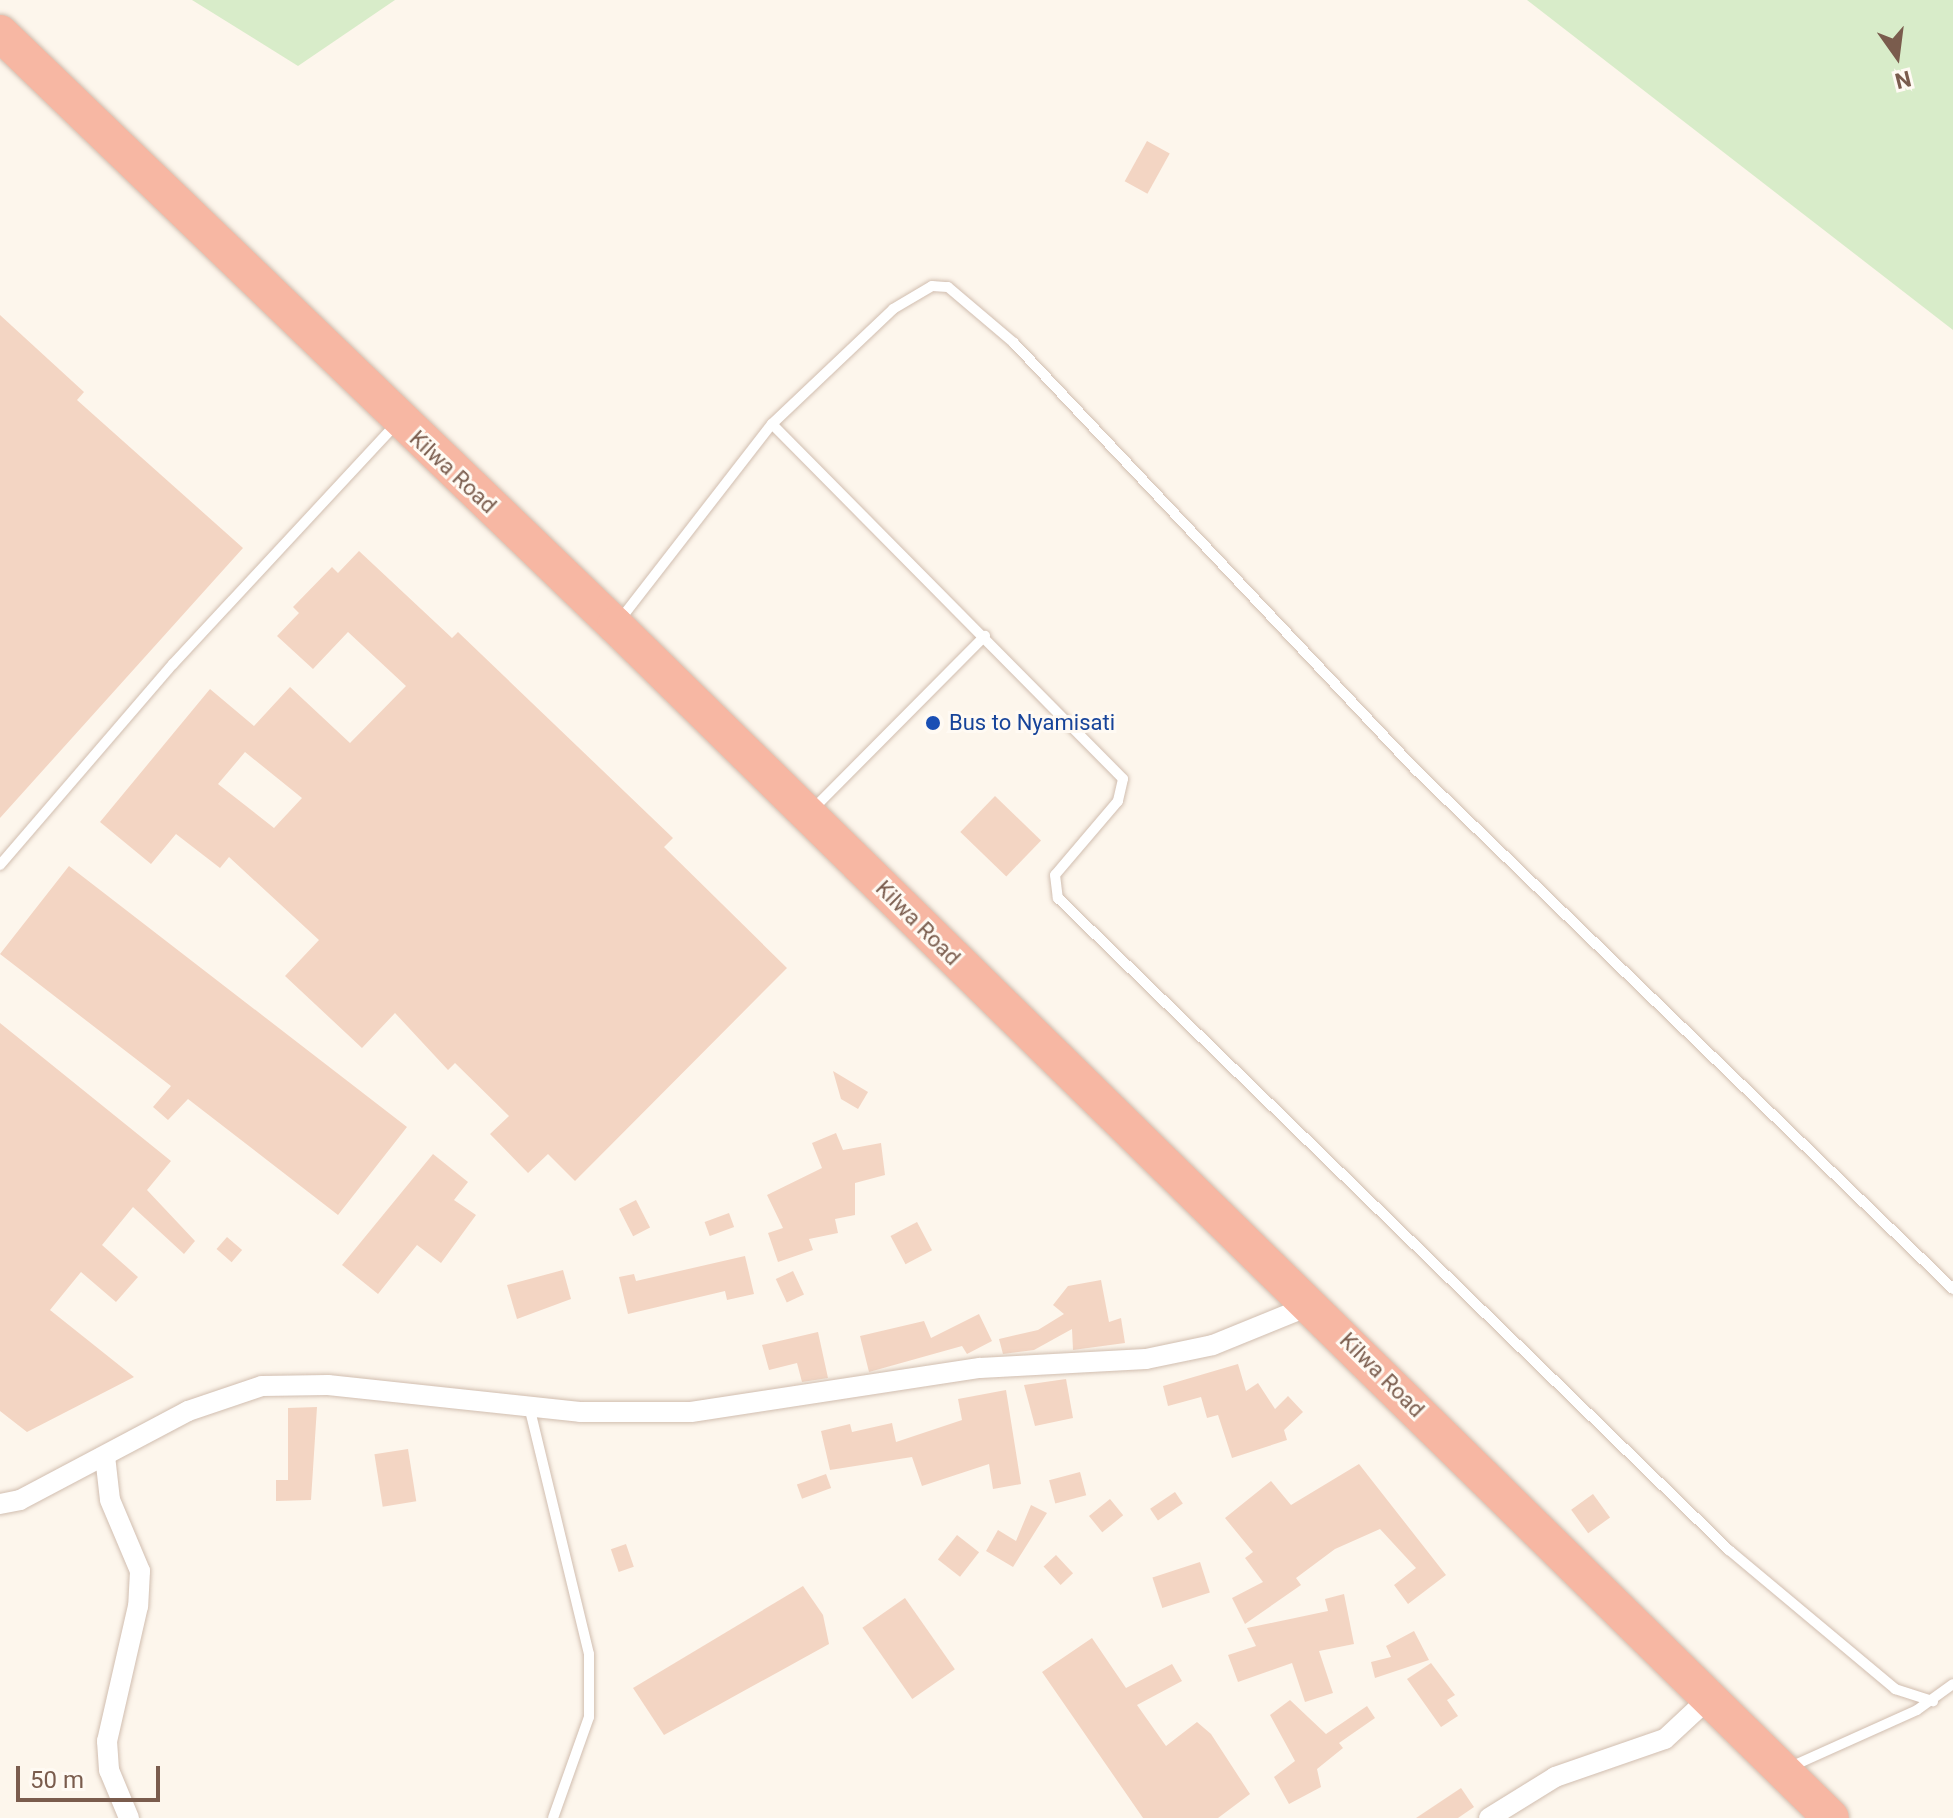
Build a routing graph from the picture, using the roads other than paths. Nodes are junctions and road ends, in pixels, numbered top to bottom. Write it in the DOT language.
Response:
graph roads {
  1 [pos="0,33"];
  2 [pos="399,421"];
  3 [pos="772,424"];
  4 [pos="615,625"];
  5 [pos="985,636"];
  6 [pos="808,814"];
  7 [pos="0,865"];
  8 [pos="1953,1289"];
  9 [pos="1311,1305"];
  10 [pos="529,1406"];
  11 [pos="105,1456"];
  12 [pos="0,1504"];
  13 [pos="1953,1684"];
  14 [pos="1709,1698"];
  15 [pos="1933,1701"];
  16 [pos="1783,1771"];
  17 [pos="129,1818"];
  18 [pos="553,1818"];
  19 [pos="1489,1818"];
  20 [pos="1831,1818"];
  1 -- 2 [label="highway, Kilwa Road"];
  2 -- 4 [label="highway, Kilwa Road"];
  2 -- 7 [label="lane"];
  3 -- 4 [label="lane"];
  3 -- 5 [label="lane"];
  3 -- 8 [label="lane"];
  4 -- 6 [label="highway, Kilwa Road"];
  5 -- 6 [label="lane"];
  5 -- 15 [label="lane"];
  6 -- 9 [label="highway, Kilwa Road"];
  9 -- 10 [label="street"];
  9 -- 14 [label="highway, Kilwa Road"];
  10 -- 11 [label="street"];
  10 -- 18 [label="lane"];
  11 -- 12 [label="street"];
  11 -- 17 [label="street"];
  13 -- 15 [label="lane"];
  14 -- 16 [label="highway, Kilwa Road"];
  14 -- 19 [label="street"];
  15 -- 16 [label="lane"];
  16 -- 20 [label="highway, Kilwa Road"];
}
